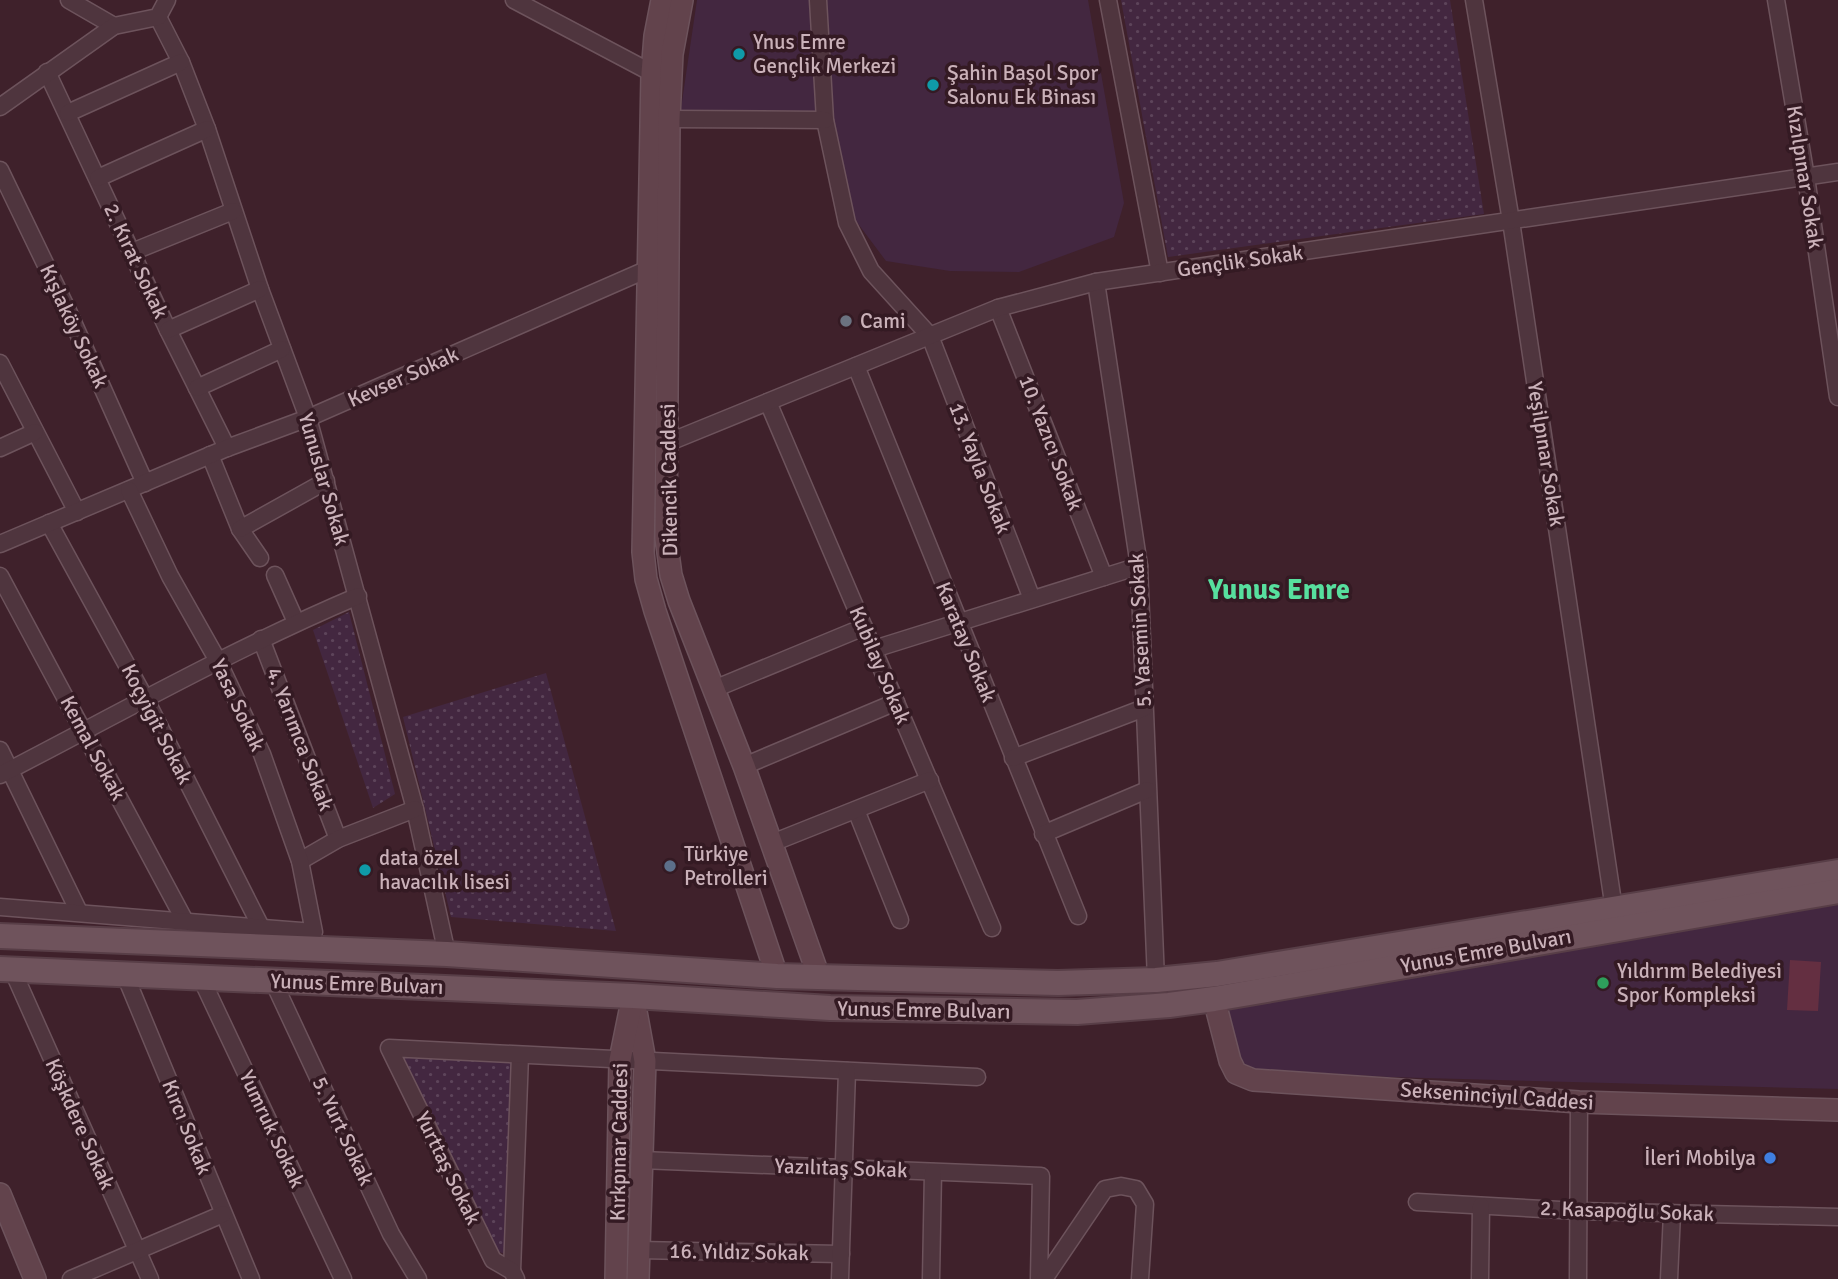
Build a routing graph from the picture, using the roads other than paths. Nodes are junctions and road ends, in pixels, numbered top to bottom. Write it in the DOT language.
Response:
graph roads {
  1 [pos="69,0"];
  2 [pos="167,0"];
  3 [pos="514,0"];
  4 [pos="662,0"];
  5 [pos="682,0"];
  6 [pos="818,0"];
  7 [pos="1108,0"];
  8 [pos="1474,0"];
  9 [pos="1776,0"];
  10 [pos="158,17"];
  11 [pos="114,26"];
  12 [pos="181,62"];
  13 [pos="47,72"];
  14 [pos="652,73"];
  15 [pos="0,107"];
  16 [pos="68,113"];
  17 [pos="669,119"];
  18 [pos="825,120"];
  19 [pos="206,128"];
  20 [pos="0,170"];
  21 [pos="1838,172"];
  22 [pos="1806,177"];
  23 [pos="98,178"];
  24 [pos="233,211"];
  25 [pos="1511,221"];
  26 [pos="132,253"];
  27 [pos="648,269"];
  28 [pos="1160,273"];
  29 [pos="1096,282"];
  30 [pos="260,289"];
  31 [pos="998,309"];
  32 [pos="169,330"];
  33 [pos="930,336"];
  34 [pos="282,349"];
  35 [pos="0,365"];
  36 [pos="856,366"];
  37 [pos="197,388"];
  38 [pos="1838,397"];
  39 [pos="768,402"];
  40 [pos="308,418"];
  41 [pos="35,432"];
  42 [pos="667,443"];
  43 [pos="0,448"];
  44 [pos="227,448"];
  45 [pos="210,455"];
  46 [pos="326,481"];
  47 [pos="145,483"];
  48 [pos="129,489"];
  49 [pos="77,512"];
  50 [pos="49,523"];
  51 [pos="240,529"];
  52 [pos="1,542"];
  53 [pos="260,558"];
  54 [pos="1139,566"];
  55 [pos="275,575"];
  56 [pos="0,576"];
  57 [pos="1104,577"];
  58 [pos="358,596"];
  59 [pos="1032,599"];
  60 [pos="296,622"];
  61 [pos="958,622"];
  62 [pos="864,627"];
  63 [pos="261,639"];
  64 [pos="874,649"];
  65 [pos="218,661"];
  66 [pos="714,689"];
  67 [pos="146,700"];
  68 [pos="896,702"];
  69 [pos="1144,708"];
  70 [pos="84,731"];
  71 [pos="0,750"];
  72 [pos="1013,758"];
  73 [pos="744,766"];
  74 [pos="5,772"];
  75 [pos="930,780"];
  76 [pos="1147,790"];
  77 [pos="415,809"];
  78 [pos="856,810"];
  79 [pos="1043,834"];
  80 [pos="338,839"];
  81 [pos="772,843"];
  82 [pos="300,861"];
  83 [pos="1838,872"];
  84 [pos="1838,891"];
  85 [pos="0,907"];
  86 [pos="1614,909"];
  87 [pos="79,912"];
  88 [pos="1078,916"];
  89 [pos="900,920"];
  90 [pos="185,921"];
  91 [pos="261,927"];
  92 [pos="992,928"];
  93 [pos="0,936"];
  94 [pos="447,954"];
  95 [pos="635,967"];
  96 [pos="6,969"];
  97 [pos="125,975"];
  98 [pos="777,975"];
  99 [pos="819,977"];
  100 [pos="201,978"];
  101 [pos="1156,980"];
  102 [pos="273,981"];
  103 [pos="633,996"];
  104 [pos="1213,999"];
  105 [pos="520,1055"];
  106 [pos="620,1060"];
  107 [pos="645,1061"];
  108 [pos="847,1071"];
  109 [pos="977,1077"];
  110 [pos="1579,1102"];
  111 [pos="1838,1110"];
  112 [pos="641,1160"];
  113 [pos="844,1168"];
  114 [pos="933,1172"];
  115 [pos="0,1194"];
  116 [pos="1417,1202"];
  117 [pos="1481,1206"];
  118 [pos="1579,1211"];
  119 [pos="1672,1213"];
  120 [pos="223,1214"];
  121 [pos="1838,1217"];
  122 [pos="136,1250"];
  123 [pos="638,1251"];
  124 [pos="841,1254"];
  125 [pos="514,1275"];
  126 [pos="35,1279"];
  127 [pos="71,1279"];
  128 [pos="150,1279"];
  129 [pos="251,1279"];
  130 [pos="343,1279"];
  131 [pos="418,1279"];
  132 [pos="616,1279"];
  133 [pos="638,1279"];
  134 [pos="840,1279"];
  135 [pos="931,1279"];
  136 [pos="1041,1279"];
  137 [pos="1140,1279"];
  138 [pos="1480,1279"];
  139 [pos="1578,1279"];
  140 [pos="1670,1279"];
  1 -- 11 [label="street"];
  2 -- 10 [label="street"];
  3 -- 14 [label="street"];
  4 -- 14 [label="main road, Dikencik Caddesi"];
  5 -- 17 [label="main road, Dikencik Caddesi"];
  6 -- 18 [label="street"];
  7 -- 28 [label="street"];
  8 -- 25 [label="street, Yeşilpınar Sokak"];
  9 -- 22 [label="street, Kızılpınar Sokak"];
  10 -- 11 [label="street"];
  10 -- 12 [label="street, Yunuslar Sokak"];
  11 -- 13 [label="street"];
  12 -- 16 [label="street"];
  12 -- 19 [label="street, Yunuslar Sokak"];
  13 -- 15 [label="street"];
  13 -- 16 [label="street, 2. Kırat Sokak"];
  14 -- 27 [label="main road, Dikencik Caddesi"];
  16 -- 23 [label="street, 2. Kırat Sokak"];
  17 -- 18 [label="street"];
  17 -- 42 [label="main road, Dikencik Caddesi"];
  18 -- 33 [label="street"];
  19 -- 23 [label="street"];
  19 -- 24 [label="street, Yunuslar Sokak"];
  20 -- 47 [label="street, Kışlaköy Sokak"];
  21 -- 22 [label="street, Gençlik Sokak"];
  22 -- 25 [label="street, Gençlik Sokak"];
  22 -- 38 [label="street, Kızılpınar Sokak"];
  23 -- 26 [label="street, 2. Kırat Sokak"];
  24 -- 26 [label="street"];
  24 -- 30 [label="street, Yunuslar Sokak"];
  25 -- 28 [label="street, Gençlik Sokak"];
  25 -- 86 [label="street, Yeşilpınar Sokak"];
  26 -- 32 [label="street, 2. Kırat Sokak"];
  27 -- 40 [label="street, Kevser Sokak"];
  27 -- 98 [label="main road, Dikencik Caddesi"];
  28 -- 29 [label="street, Gençlik Sokak"];
  29 -- 31 [label="street, Gençlik Sokak"];
  29 -- 54 [label="street, 5. Yasemin Sokak"];
  30 -- 32 [label="street"];
  30 -- 34 [label="street, Yunuslar Sokak"];
  31 -- 33 [label="street, Gençlik Sokak"];
  31 -- 57 [label="street, 10. Yazıcı Sokak"];
  32 -- 37 [label="street, 2. Kırat Sokak"];
  33 -- 36 [label="street, Gençlik Sokak"];
  33 -- 59 [label="street, 13. Yayla Sokak"];
  34 -- 37 [label="street"];
  34 -- 40 [label="street, Yunuslar Sokak"];
  35 -- 41 [label="street"];
  36 -- 39 [label="street, Gençlik Sokak"];
  36 -- 61 [label="street, Karatay Sokak"];
  37 -- 44 [label="street, 2. Kırat Sokak"];
  39 -- 42 [label="street, Gençlik Sokak"];
  39 -- 62 [label="street, Kubilay Sokak"];
  40 -- 44 [label="street, Kevser Sokak"];
  40 -- 46 [label="street, Yunuslar Sokak"];
  41 -- 43 [label="street"];
  41 -- 49 [label="street"];
  42 -- 66 [label="main road, Dikencik Caddesi"];
  44 -- 45 [label="street, Kevser Sokak"];
  45 -- 47 [label="street, Kevser Sokak"];
  45 -- 51 [label="street"];
  46 -- 51 [label="street"];
  46 -- 58 [label="street, Yunuslar Sokak"];
  47 -- 48 [label="street, Kevser Sokak"];
  48 -- 49 [label="street, Kevser Sokak"];
  48 -- 65 [label="street, Yasa Sokak"];
  49 -- 50 [label="street, Kevser Sokak"];
  50 -- 52 [label="street, Kevser Sokak"];
  50 -- 67 [label="street, Koçyigit Sokak"];
  51 -- 53 [label="street"];
  54 -- 57 [label="street"];
  54 -- 69 [label="street, 5. Yasemin Sokak"];
  55 -- 60 [label="street"];
  56 -- 70 [label="street, Kemal Sokak"];
  57 -- 59 [label="street"];
  58 -- 60 [label="street"];
  58 -- 77 [label="street, Yunuslar Sokak"];
  59 -- 61 [label="street"];
  60 -- 63 [label="street"];
  61 -- 64 [label="street"];
  61 -- 72 [label="street, Karatay Sokak"];
  62 -- 64 [label="street, Kubilay Sokak"];
  62 -- 66 [label="street"];
  63 -- 65 [label="street"];
  63 -- 80 [label="street, 4. Yarımca Sokak"];
  64 -- 68 [label="street, Kubilay Sokak"];
  65 -- 67 [label="street"];
  65 -- 82 [label="street, Yasa Sokak"];
  66 -- 73 [label="main road, Dikencik Caddesi"];
  67 -- 70 [label="street"];
  67 -- 91 [label="street, Koçyigit Sokak"];
  68 -- 73 [label="street"];
  68 -- 75 [label="street, Kubilay Sokak"];
  69 -- 72 [label="street"];
  69 -- 76 [label="street, 5. Yasemin Sokak"];
  70 -- 74 [label="street"];
  70 -- 90 [label="street, Kemal Sokak"];
  71 -- 74 [label="street"];
  72 -- 79 [label="street, Karatay Sokak"];
  73 -- 81 [label="main road, Dikencik Caddesi"];
  74 -- 87 [label="street"];
  75 -- 78 [label="street"];
  75 -- 92 [label="street, Kubilay Sokak"];
  76 -- 79 [label="street"];
  76 -- 101 [label="street, 5. Yasemin Sokak"];
  77 -- 80 [label="street"];
  77 -- 94 [label="street, Yunuslar Sokak"];
  78 -- 81 [label="street"];
  78 -- 89 [label="street"];
  79 -- 88 [label="street, Karatay Sokak"];
  80 -- 82 [label="street"];
  81 -- 99 [label="main road, Dikencik Caddesi"];
  82 -- 91 [label="street, Yasa Sokak"];
  83 -- 86 [label="main road, Yunus Emre Bulvarı"];
  84 -- 104 [label="main road, Yunus Emre Bulvarı"];
  85 -- 87 [label="street"];
  86 -- 101 [label="main road, Yunus Emre Bulvarı"];
  87 -- 90 [label="street"];
  90 -- 91 [label="street"];
  93 -- 94 [label="main road, Yunus Emre Bulvarı"];
  94 -- 95 [label="main road, Yunus Emre Bulvarı"];
  95 -- 98 [label="main road, Yunus Emre Bulvarı"];
  95 -- 103 [label="main road"];
  96 -- 97 [label="main road, Yunus Emre Bulvarı"];
  96 -- 122 [label="street, Köşkdere Sokak"];
  97 -- 100 [label="main road, Yunus Emre Bulvarı"];
  97 -- 120 [label="street, Kırcı Sokak"];
  98 -- 99 [label="main road, Yunus Emre Bulvarı"];
  99 -- 101 [label="main road, Yunus Emre Bulvarı"];
  100 -- 102 [label="main road, Yunus Emre Bulvarı"];
  100 -- 130 [label="street, Yumruk Sokak"];
  102 -- 103 [label="main road, Yunus Emre Bulvarı"];
  102 -- 131 [label="street, 5. Yurt Sokak"];
  103 -- 104 [label="main road, Yunus Emre Bulvarı"];
  103 -- 106 [label="main road, Kırkpınar Caddesi"];
  103 -- 107 [label="main road, Kırkpınar Caddesi"];
  104 -- 110 [label="main road, Sekseninciyıl Caddesi"];
  105 -- 106 [label="street"];
  105 -- 125 [label="street"];
  105 -- 125 [label="street, Yurttaş Sokak"];
  106 -- 107 [label="street"];
  106 -- 132 [label="main road, Kırkpınar Caddesi"];
  107 -- 108 [label="street"];
  107 -- 112 [label="main road, Kırkpınar Caddesi"];
  108 -- 109 [label="street"];
  108 -- 113 [label="street"];
  110 -- 111 [label="main road, Sekseninciyıl Caddesi"];
  110 -- 118 [label="street"];
  112 -- 113 [label="street, Yazılıtaş Sokak"];
  112 -- 123 [label="main road, Kırkpınar Caddesi"];
  113 -- 114 [label="street, Yazılıtaş Sokak"];
  113 -- 124 [label="street"];
  114 -- 135 [label="street"];
  114 -- 136 [label="street, Yazılıtaş Sokak"];
  115 -- 126 [label="main road"];
  116 -- 117 [label="street, 2. Kasapoğlu Sokak"];
  117 -- 118 [label="street, 2. Kasapoğlu Sokak"];
  117 -- 138 [label="street"];
  118 -- 119 [label="street, 2. Kasapoğlu Sokak"];
  118 -- 139 [label="street"];
  119 -- 121 [label="street, 2. Kasapoğlu Sokak"];
  119 -- 140 [label="street"];
  120 -- 122 [label="street"];
  120 -- 129 [label="street, Kırcı Sokak"];
  122 -- 127 [label="street"];
  122 -- 128 [label="street, Köşkdere Sokak"];
  123 -- 124 [label="street, 16. Yıldız Sokak"];
  123 -- 133 [label="main road, Kırkpınar Caddesi"];
  124 -- 134 [label="street"];
  136 -- 137 [label="street"];
}
